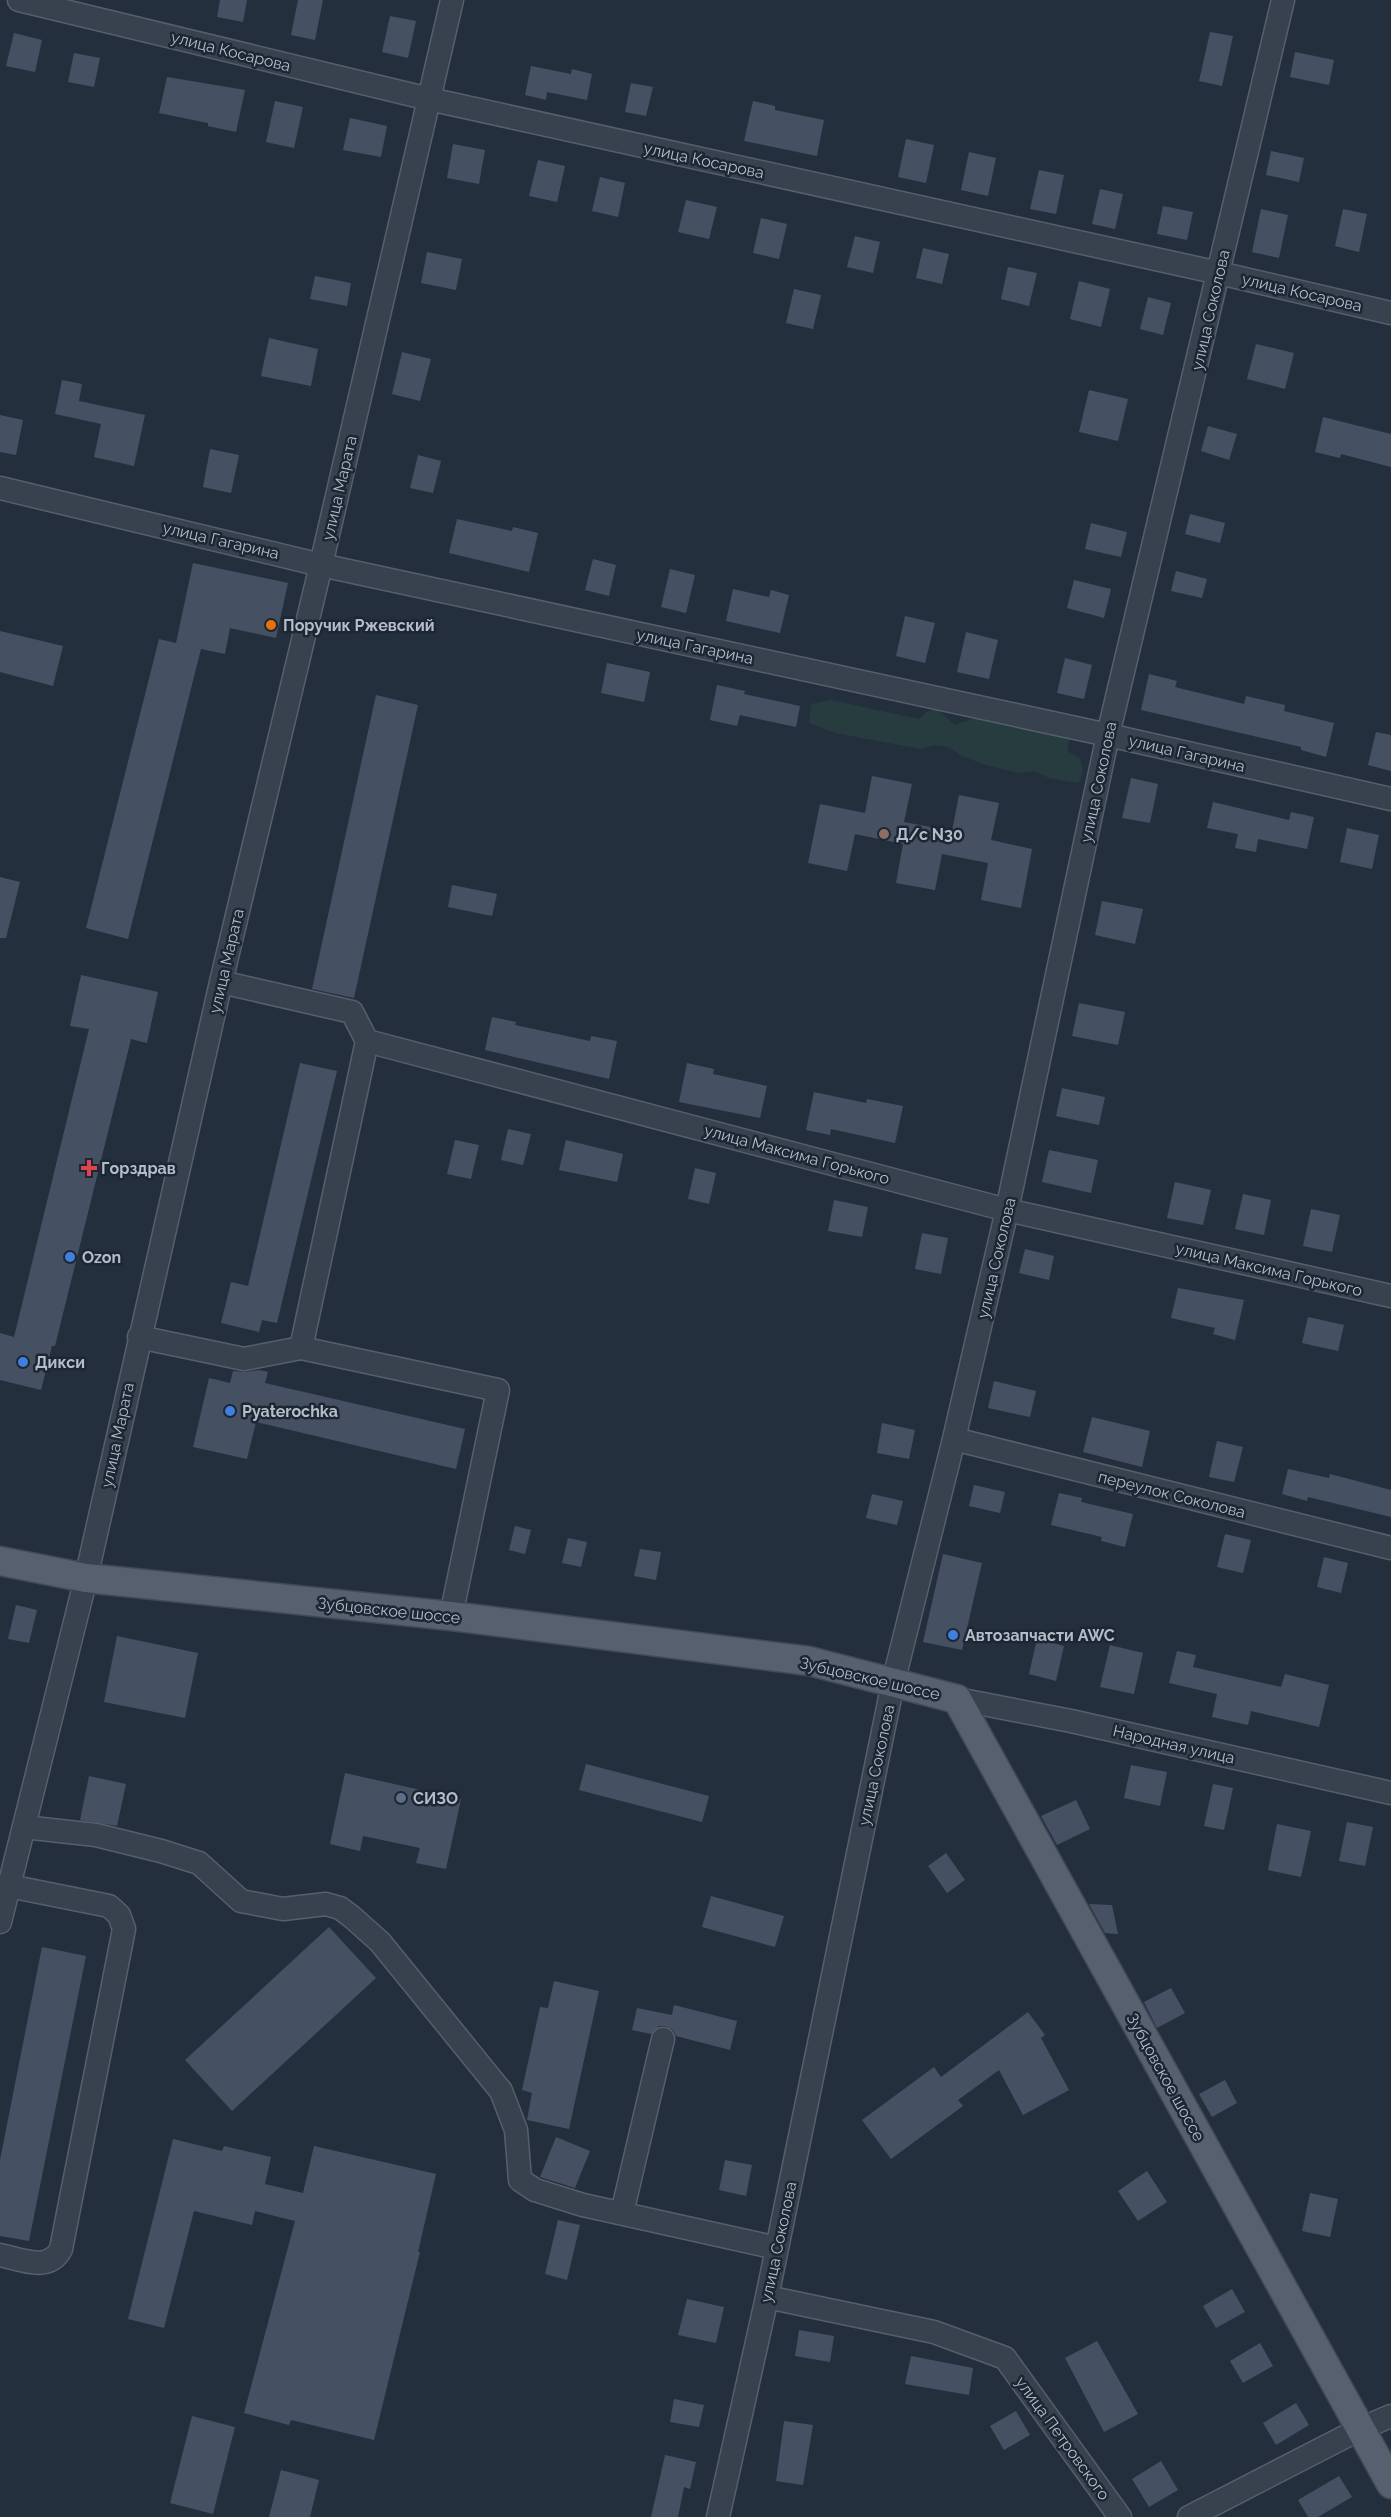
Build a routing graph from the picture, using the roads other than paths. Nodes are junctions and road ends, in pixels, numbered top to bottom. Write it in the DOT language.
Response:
graph roads {
  1 [pos="19,0"];
  2 [pos="452,0"];
  3 [pos="1283,0"];
  4 [pos="429,99"];
  5 [pos="1219,273"];
  6 [pos="1391,313"];
  7 [pos="0,488"];
  8 [pos="321,565"];
  9 [pos="1108,735"];
  10 [pos="1391,799"];
  11 [pos="221,982"];
  12 [pos="368,1041"];
  13 [pos="1007,1210"];
  14 [pos="1391,1296"];
  15 [pos="139,1337"];
  16 [pos="300,1347"];
  17 [pos="954,1439"];
  18 [pos="1391,1548"];
  19 [pos="0,1561"];
  20 [pos="86,1578"];
  21 [pos="451,1616"];
  22 [pos="893,1683"];
  23 [pos="957,1699"];
  24 [pos="1391,1793"];
  25 [pos="24,1827"];
  26 [pos="9,1886"];
  27 [pos="0,1922"];
  28 [pos="663,2039"];
  29 [pos="622,2213"];
  30 [pos="777,2248"];
  31 [pos="0,2255"];
  32 [pos="767,2297"];
  33 [pos="1391,2416"];
  34 [pos="1360,2429"];
  35 [pos="1391,2484"];
  36 [pos="718,2517"];
  37 [pos="1120,2517"];
  38 [pos="1189,2517"];
  1 -- 4 [label="street, улица Косарова"];
  2 -- 4 [label="street, улица Марата"];
  3 -- 5 [label="street, улица Соколова"];
  4 -- 5 [label="street, улица Косарова"];
  4 -- 8 [label="street, улица Марата"];
  5 -- 6 [label="street, улица Косарова"];
  5 -- 9 [label="street, улица Соколова"];
  7 -- 8 [label="street, улица Гагарина"];
  8 -- 9 [label="street, улица Гагарина"];
  8 -- 11 [label="street, улица Марата"];
  9 -- 10 [label="street, улица Гагарина"];
  9 -- 13 [label="street, улица Соколова"];
  11 -- 12 [label="street"];
  11 -- 15 [label="street, улица Марата"];
  12 -- 13 [label="street, улица Максима Горького"];
  12 -- 16 [label="street"];
  13 -- 14 [label="street, улица Максима Горького"];
  13 -- 17 [label="street, улица Соколова"];
  15 -- 16 [label="street"];
  15 -- 20 [label="street, улица Марата"];
  16 -- 21 [label="street"];
  17 -- 18 [label="street, переулок Соколова"];
  17 -- 22 [label="street, улица Соколова"];
  19 -- 20 [label="main road, Зубцовское шоссе"];
  20 -- 21 [label="main road, Зубцовское шоссе"];
  20 -- 25 [label="street, улица Марата"];
  21 -- 22 [label="main road, Зубцовское шоссе"];
  22 -- 23 [label="main road, Зубцовское шоссе"];
  22 -- 30 [label="street, улица Соколова"];
  23 -- 24 [label="street, Народная улица"];
  23 -- 34 [label="main road, Зубцовское шоссе"];
  25 -- 26 [label="street, улица Марата"];
  25 -- 29 [label="street"];
  26 -- 27 [label="street, улица Марата"];
  26 -- 31 [label="street"];
  28 -- 29 [label="street"];
  29 -- 30 [label="street"];
  30 -- 32 [label="street, улица Соколова"];
  32 -- 36 [label="street, улица Соколова"];
  32 -- 37 [label="street, улица Петровского"];
  33 -- 34 [label="street"];
  34 -- 35 [label="main road, Зубцовское шоссе"];
  34 -- 38 [label="street"];
}
